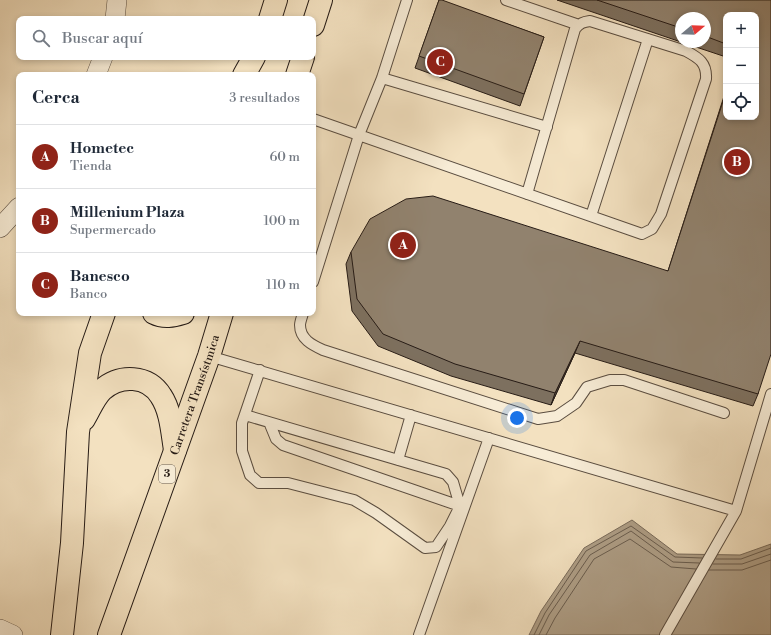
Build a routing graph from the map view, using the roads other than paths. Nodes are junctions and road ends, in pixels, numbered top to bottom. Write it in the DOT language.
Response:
graph roads {
  1 [pos="117,0"];
  2 [pos="276,0"];
  3 [pos="321,0"];
  4 [pos="407,0"];
  5 [pos="506,0"];
  6 [pos="115,16"];
  7 [pos="271,16"];
  8 [pos="316,16"];
  9 [pos="579,25"];
  10 [pos="648,39"];
  11 [pos="102,60"];
  12 [pos="252,60"];
  13 [pos="301,60"];
  14 [pos="97,72"];
  15 [pos="246,72"];
  16 [pos="298,72"];
  17 [pos="382,78"];
  18 [pos="316,120"];
  19 [pos="547,127"];
  20 [pos="359,135"];
  21 [pos="527,194"];
  22 [pos="16,210"];
  23 [pos="591,216"];
  24 [pos="0,228"];
  25 [pos="316,272"];
  26 [pos="103,316"];
  27 [pos="221,316"];
  28 [pos="302,316"];
  29 [pos="209,356"];
  30 [pos="260,370"];
  31 [pos="771,394"];
  32 [pos="724,413"];
  33 [pos="245,415"];
  34 [pos="411,415"];
  35 [pos="269,422"];
  36 [pos="78,432"];
  37 [pos="489,438"];
  38 [pos="176,451"];
  39 [pos="398,460"];
  40 [pos="460,506"];
  41 [pos="736,511"];
  42 [pos="0,629"];
  43 [pos="13,635"];
  44 [pos="62,635"];
  45 [pos="109,635"];
  46 [pos="419,635"];
  47 [pos="665,635"];
  1 -- 6 [label="street"];
  2 -- 7 [label="main road"];
  3 -- 8 [label="main road"];
  4 -- 17 [label="lane"];
  5 -- 9 [label="lane"];
  9 -- 10 [label="lane"];
  9 -- 19 [label="lane"];
  10 -- 23 [label="lane"];
  10 -- 23 [label="lane"];
  11 -- 14 [label="street"];
  12 -- 15 [label="main road"];
  13 -- 16 [label="main road"];
  17 -- 19 [label="lane"];
  17 -- 20 [label="lane"];
  18 -- 20 [label="lane"];
  19 -- 21 [label="lane"];
  20 -- 21 [label="lane"];
  20 -- 25 [label="lane"];
  21 -- 23 [label="lane"];
  22 -- 24 [label="street"];
  26 -- 36 [label="main road"];
  27 -- 29 [label="main road, Carretera Transístmica / 3"];
  28 -- 32 [label="lane"];
  29 -- 30 [label="lane"];
  29 -- 38 [label="main road, Carretera Transístmica / 3"];
  30 -- 33 [label="lane"];
  30 -- 34 [label="lane"];
  31 -- 41 [label="lane"];
  33 -- 35 [label="lane"];
  33 -- 40 [label="lane"];
  34 -- 37 [label="lane"];
  34 -- 39 [label="lane"];
  35 -- 39 [label="lane"];
  35 -- 40 [label="lane"];
  36 -- 38 [label="main road"];
  36 -- 44 [label="main road"];
  37 -- 41 [label="lane"];
  37 -- 46 [label="lane"];
  38 -- 45 [label="main road, Carretera Transístmica / 3"];
  39 -- 40 [label="lane"];
  41 -- 47 [label="lane"];
  42 -- 43 [label="street"];
}
